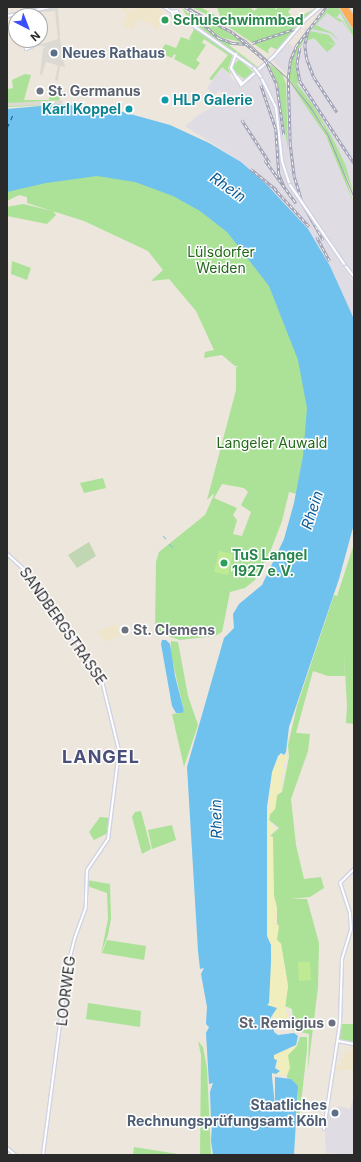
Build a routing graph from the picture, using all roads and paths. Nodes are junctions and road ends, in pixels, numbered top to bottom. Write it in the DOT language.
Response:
graph roads {
  1 [pos="164,7"];
  2 [pos="178,7"];
  3 [pos="319,7"];
  4 [pos="342,7"];
  5 [pos="346,7"];
  6 [pos="176,10"];
  7 [pos="172,12"];
  8 [pos="178,15"];
  9 [pos="354,19"];
  10 [pos="354,26"];
  11 [pos="237,55"];
  12 [pos="233,74"];
  13 [pos="248,80"];
  14 [pos="240,81"];
  15 [pos="242,84"];
  16 [pos="354,277"];
  17 [pos="7,554"];
  18 [pos="109,835"];
  19 [pos="354,869"];
  20 [pos="338,1041"];
  21 [pos="354,1044"];
  22 [pos="324,1129"];
  23 [pos="7,1149"];
  24 [pos="15,1155"];
  25 [pos="43,1155"];
  1 -- 7 [label="street"];
  2 -- 6 [label="street"];
  3 -- 13 [label="street"];
  4 -- 10 [label="highway"];
  5 -- 9 [label="highway"];
  6 -- 7 [label="street"];
  6 -- 8 [label="street"];
  7 -- 8 [label="street"];
  8 -- 11 [label="street"];
  11 -- 12 [label="street"];
  11 -- 16 [label="street, bridge"];
  12 -- 14 [label="street"];
  12 -- 15 [label="street"];
  13 -- 14 [label="street"];
  13 -- 15 [label="street"];
  14 -- 15 [label="street"];
  17 -- 18 [label="street, SANDBERGSTRASSE"];
  18 -- 25 [label="street, LOORWEG"];
  19 -- 20 [label="street"];
  20 -- 21 [label="street"];
  20 -- 22 [label="street"];
  23 -- 24 [label="street"];
}
